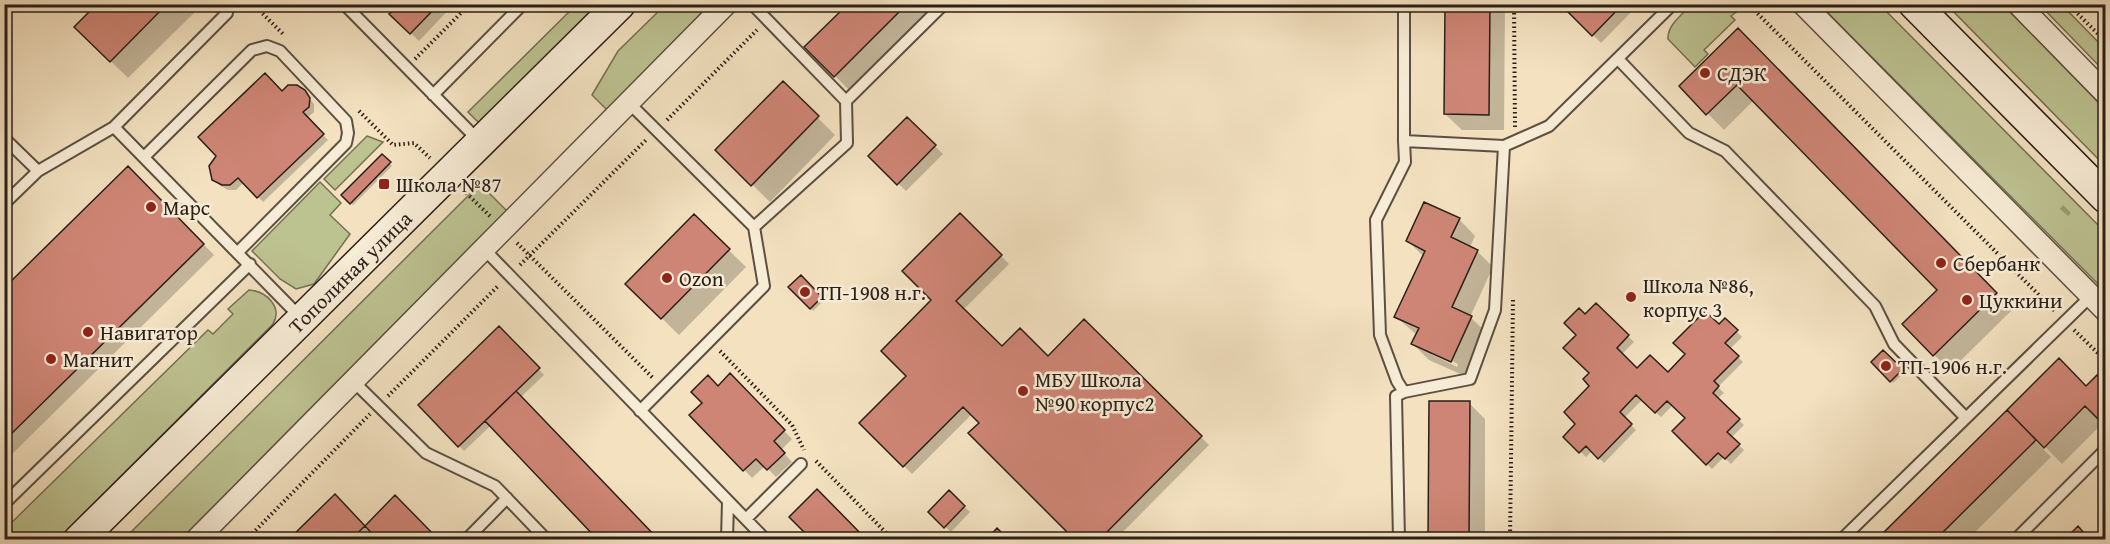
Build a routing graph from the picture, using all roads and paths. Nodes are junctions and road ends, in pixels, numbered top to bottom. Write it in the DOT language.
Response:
graph roads {
  1 [pos="344,4"];
  2 [pos="470,4"];
  3 [pos="524,4"];
  4 [pos="620,4"];
  5 [pos="726,4"];
  6 [pos="752,4"];
  7 [pos="944,4"];
  8 [pos="1404,4"];
  9 [pos="1673,4"];
  10 [pos="1748,4"];
  11 [pos="1803,4"];
  12 [pos="1914,4"];
  13 [pos="2018,4"];
  14 [pos="2068,4"];
  15 [pos="227,13"];
  16 [pos="2106,42"];
  17 [pos="1619,60"];
  18 [pos="406,68"];
  19 [pos="2106,94"];
  20 [pos="434,95"];
  21 [pos="846,101"];
  22 [pos="628,103"];
  23 [pos="114,127"];
  24 [pos="4,138"];
  25 [pos="1404,141"];
  26 [pos="480,142"];
  27 [pos="393,145"];
  28 [pos="1504,146"];
  29 [pos="145,156"];
  30 [pos="38,171"];
  31 [pos="448,175"];
  32 [pos="2106,198"];
  33 [pos="4,204"];
  34 [pos="754,227"];
  35 [pos="502,229"];
  36 [pos="483,248"];
  37 [pos="238,252"];
  38 [pos="250,264"];
  39 [pos="2099,303"];
  40 [pos="302,319"];
  41 [pos="2065,321"];
  42 [pos="710,341"];
  43 [pos="2106,361"];
  44 [pos="352,380"];
  45 [pos="663,388"];
  46 [pos="1404,392"];
  47 [pos="640,411"];
  48 [pos="1966,418"];
  49 [pos="2106,449"];
  50 [pos="801,464"];
  51 [pos="507,498"];
  52 [pos="728,501"];
  53 [pos="4,504"];
  54 [pos="746,519"];
  55 [pos="79,540"];
  56 [pos="196,540"];
  57 [pos="466,540"];
  58 [pos="547,540"];
  59 [pos="727,540"];
  60 [pos="766,540"];
  61 [pos="893,540"];
  62 [pos="1399,540"];
  63 [pos="1841,540"];
  64 [pos="2015,540"];
  1 -- 18 [label="lane"];
  2 -- 18 [label="path"];
  3 -- 20 [label="lane"];
  4 -- 26 [label="main road, Тополиная улица"];
  5 -- 22 [label="street"];
  6 -- 21 [label="lane"];
  7 -- 21 [label="lane"];
  8 -- 25 [label="lane"];
  9 -- 17 [label="lane"];
  10 -- 41 [label="path"];
  11 -- 39 [label="street"];
  12 -- 32 [label="main road"];
  13 -- 19 [label="street"];
  14 -- 16 [label="path"];
  15 -- 23 [label="lane"];
  17 -- 28 [label="lane"];
  17 -- 48 [label="lane"];
  18 -- 20 [label="lane"];
  20 -- 26 [label="lane"];
  21 -- 34 [label="lane"];
  22 -- 34 [label="lane"];
  22 -- 35 [label="street"];
  23 -- 29 [label="lane"];
  23 -- 30 [label="lane"];
  24 -- 30 [label="lane"];
  25 -- 28 [label="lane"];
  25 -- 46 [label="lane"];
  26 -- 31 [label="main road, Тополиная улица"];
  27 -- 31 [label="path"];
  28 -- 46 [label="lane"];
  29 -- 37 [label="lane"];
  29 -- 37 [label="lane"];
  30 -- 33 [label="lane"];
  31 -- 35 [label="path"];
  31 -- 40 [label="main road, Тополиная улица"];
  34 -- 42 [label="lane"];
  35 -- 36 [label="street"];
  35 -- 45 [label="path"];
  36 -- 44 [label="street"];
  36 -- 47 [label="lane"];
  37 -- 38 [label="lane"];
  38 -- 40 [label="lane"];
  38 -- 53 [label="lane"];
  39 -- 41 [label="lane"];
  40 -- 55 [label="main road, Тополиная улица"];
  41 -- 43 [label="path"];
  41 -- 48 [label="lane"];
  42 -- 45 [label="lane"];
  42 -- 61 [label="path"];
  44 -- 51 [label="lane"];
  44 -- 56 [label="street"];
  45 -- 47 [label="lane"];
  46 -- 62 [label="lane"];
  47 -- 52 [label="lane"];
  48 -- 63 [label="lane"];
  49 -- 64 [label="lane"];
  50 -- 54 [label="lane"];
  51 -- 57 [label="lane"];
  51 -- 58 [label="lane"];
  52 -- 54 [label="lane"];
  52 -- 59 [label="lane"];
  54 -- 60 [label="lane"];
}
